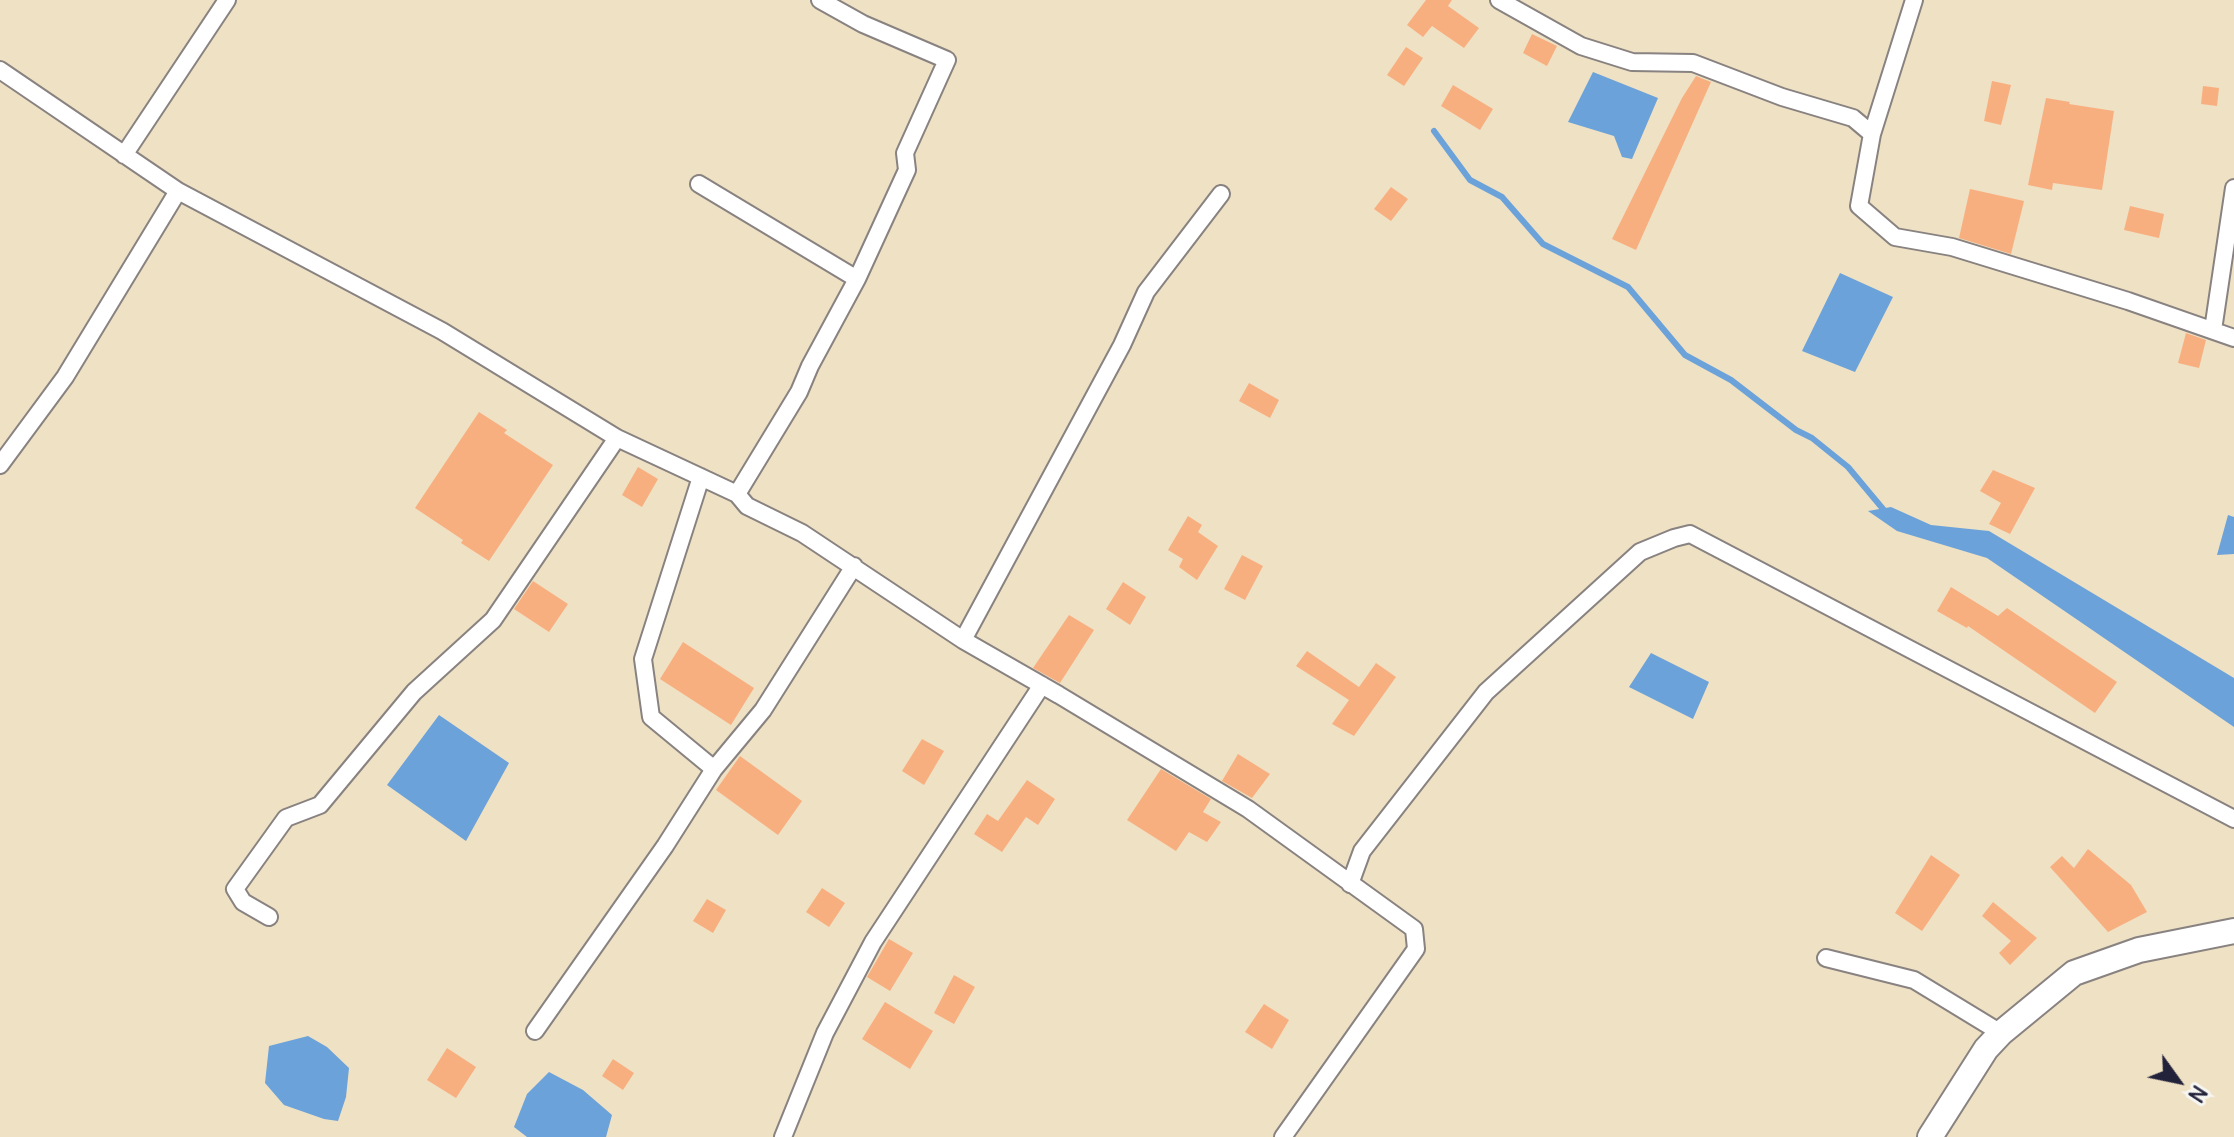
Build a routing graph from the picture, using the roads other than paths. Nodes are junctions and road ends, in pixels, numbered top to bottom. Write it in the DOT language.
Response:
graph roads {
  1 [pos="227,0"];
  2 [pos="820,0"];
  3 [pos="1499,0"];
  4 [pos="1914,0"];
  5 [pos="0,70"];
  6 [pos="1872,134"];
  7 [pos="124,155"];
  8 [pos="699,184"];
  9 [pos="2234,188"];
  10 [pos="178,191"];
  11 [pos="1221,194"];
  12 [pos="857,279"];
  13 [pos="2213,330"];
  14 [pos="2234,338"];
  15 [pos="617,438"];
  16 [pos="0,465"];
  17 [pos="701,477"];
  18 [pos="737,494"];
  19 [pos="854,566"];
  20 [pos="963,640"];
  21 [pos="1042,685"];
  22 [pos="714,769"];
  23 [pos="2234,819"];
  24 [pos="1350,884"];
  25 [pos="269,917"];
  26 [pos="2234,931"];
  27 [pos="1826,958"];
  28 [pos="535,1031"];
  29 [pos="2001,1033"];
  30 [pos="783,1137"];
  31 [pos="1283,1137"];
  32 [pos="1930,1137"];
  1 -- 7 [label="street"];
  2 -- 12 [label="street"];
  3 -- 6 [label="street"];
  4 -- 6 [label="street"];
  5 -- 7 [label="street"];
  6 -- 13 [label="street"];
  7 -- 10 [label="street"];
  8 -- 12 [label="street"];
  9 -- 13 [label="street"];
  10 -- 15 [label="street"];
  10 -- 16 [label="street"];
  11 -- 20 [label="street"];
  12 -- 18 [label="street"];
  13 -- 14 [label="street"];
  15 -- 17 [label="street"];
  15 -- 25 [label="street"];
  17 -- 18 [label="street"];
  17 -- 22 [label="street"];
  18 -- 19 [label="street"];
  19 -- 20 [label="street"];
  19 -- 22 [label="street"];
  20 -- 21 [label="street"];
  21 -- 24 [label="street"];
  21 -- 30 [label="street"];
  22 -- 28 [label="street"];
  23 -- 24 [label="street"];
  24 -- 31 [label="street"];
  26 -- 29 [label="main road"];
  27 -- 29 [label="street"];
  29 -- 32 [label="main road"];
}
